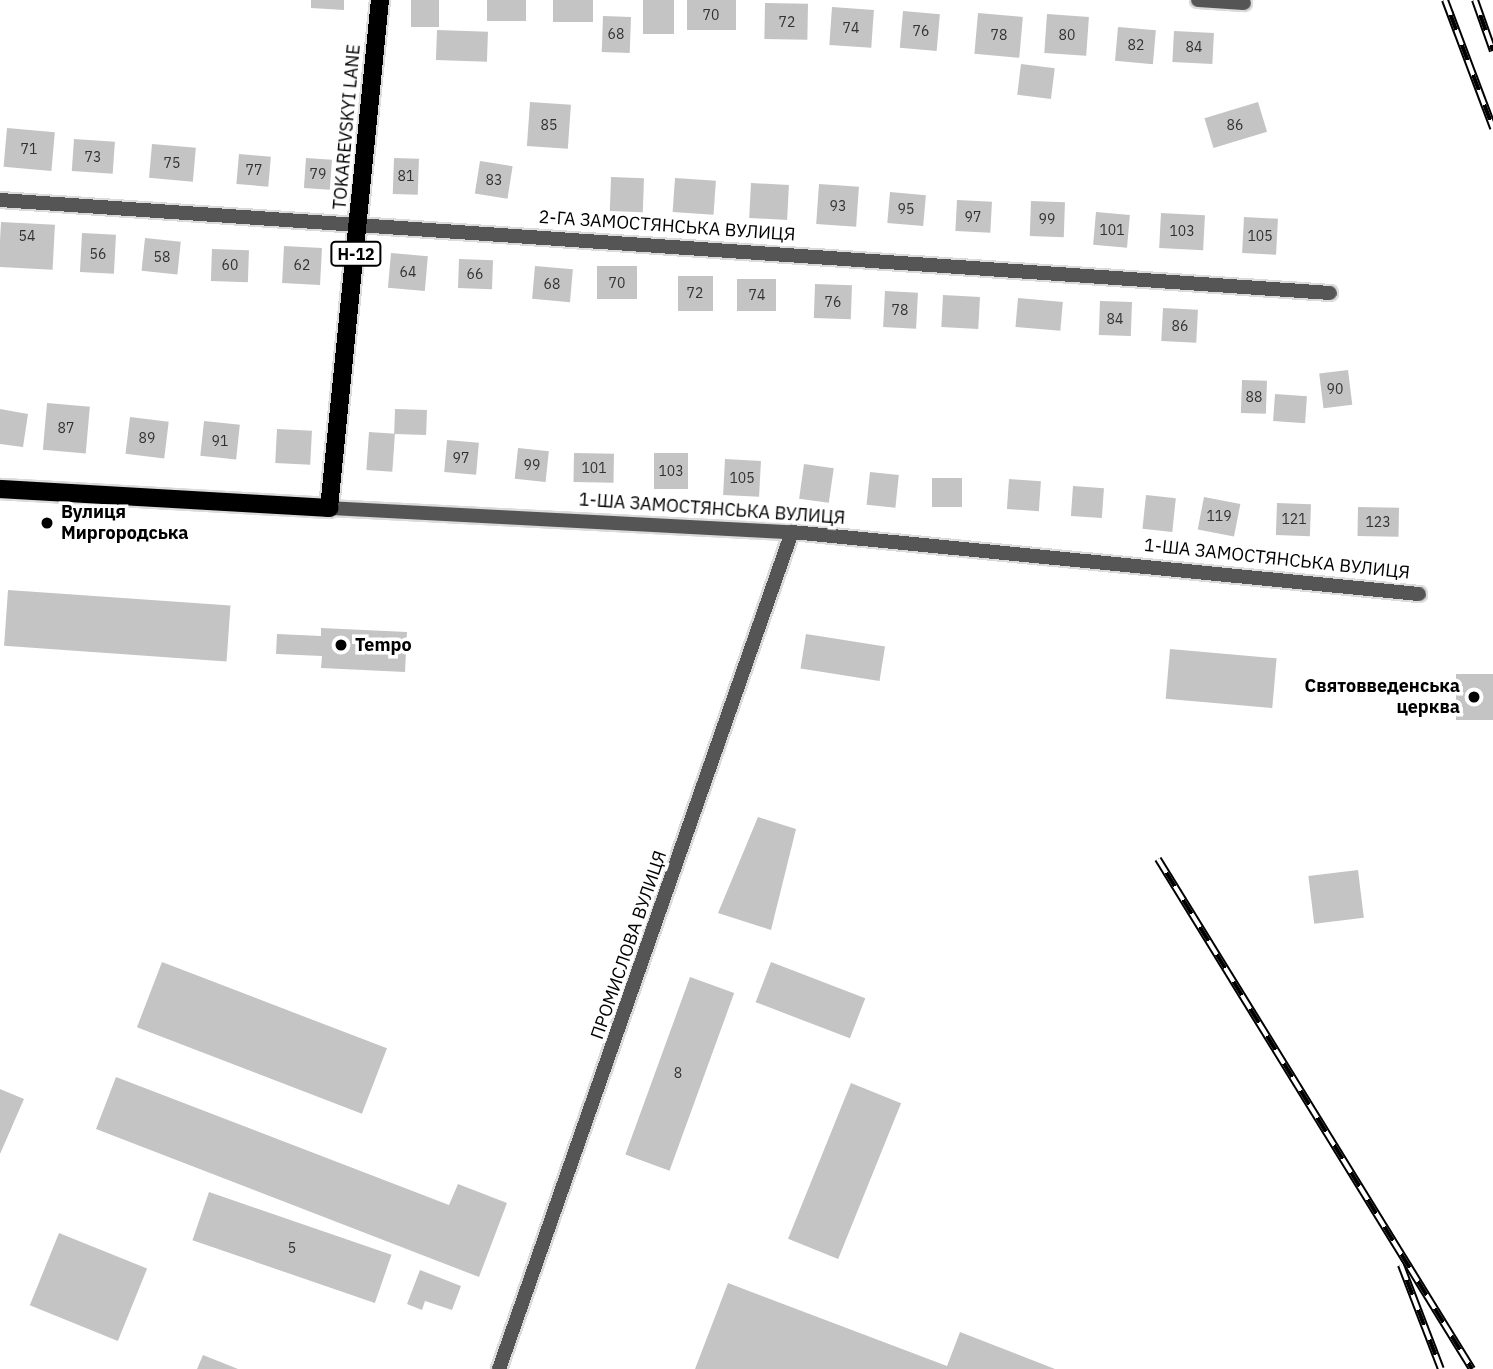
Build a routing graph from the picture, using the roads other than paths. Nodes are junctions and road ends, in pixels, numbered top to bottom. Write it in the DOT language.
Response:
graph roads {
  1 [pos="380,0"];
  2 [pos="1198,0"];
  3 [pos="1244,3"];
  4 [pos="0,200"];
  5 [pos="359,223"];
  6 [pos="1330,293"];
  7 [pos="0,489"];
  8 [pos="329,508"];
  9 [pos="792,533"];
  10 [pos="1419,594"];
  11 [pos="499,1369"];
  1 -- 5 [label="main road, TOKAREVSKYI LANE / Н-12"];
  2 -- 3 [label="street"];
  4 -- 5 [label="street, 2-ГА ЗАМОСТЯНСЬКА ВУЛИЦЯ"];
  5 -- 6 [label="street, 2-ГА ЗАМОСТЯНСЬКА ВУЛИЦЯ"];
  5 -- 8 [label="main road, TOKAREVSKYI LANE / Н-12"];
  7 -- 8 [label="main road, 1-ША ЗАМОСТЯНСЬКА ВУЛИЦЯ"];
  8 -- 9 [label="street, 1-ША ЗАМОСТЯНСЬКА ВУЛИЦЯ"];
  9 -- 10 [label="street, 1-ША ЗАМОСТЯНСЬКА ВУЛИЦЯ"];
  9 -- 11 [label="street, ПРОМИСЛОВА ВУЛИЦЯ"];
}
